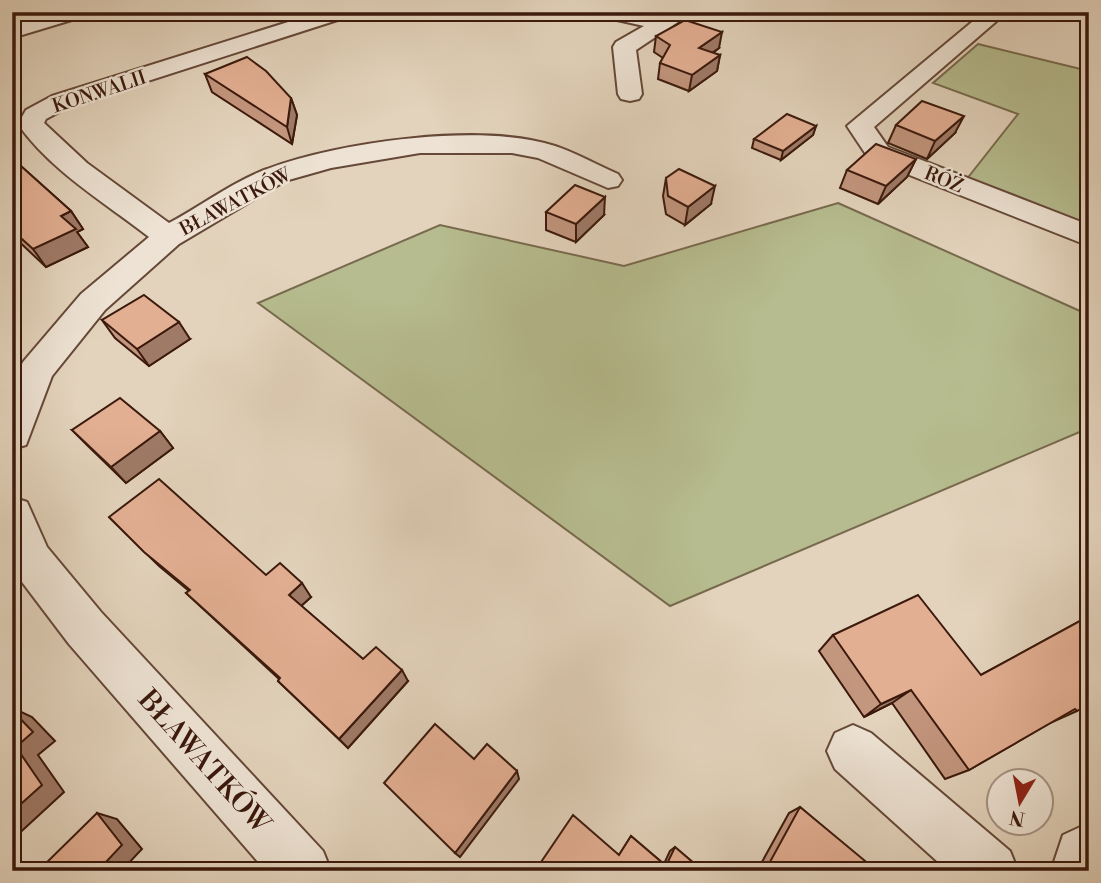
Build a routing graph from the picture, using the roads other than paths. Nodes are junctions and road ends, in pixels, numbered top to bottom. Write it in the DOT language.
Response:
graph roads {
  1 [pos="78,12"];
  2 [pos="343,12"];
  3 [pos="606,12"];
  4 [pos="997,12"];
  5 [pos="674,16"];
  6 [pos="12,31"];
  7 [pos="630,94"];
  8 [pos="24,111"];
  9 [pos="608,180"];
  10 [pos="1089,236"];
  11 [pos="168,237"];
  12 [pos="24,365"];
  13 [pos="12,434"];
  14 [pos="12,515"];
  15 [pos="853,751"];
  16 [pos="1089,850"];
  17 [pos="303,871"];
  18 [pos="990,871"];
  19 [pos="1079,871"];
  1 -- 6 [label="street"];
  2 -- 8 [label="street, KONWALII"];
  3 -- 5 [label="street"];
  4 -- 10 [label="street, RÓŻ"];
  5 -- 7 [label="street"];
  8 -- 11 [label="street, KONWALII"];
  9 -- 11 [label="street, BŁAWATKÓW"];
  11 -- 12 [label="street, BŁAWATKÓW"];
  12 -- 13 [label="street, BŁAWATKÓW"];
  14 -- 17 [label="street, BŁAWATKÓW"];
  15 -- 18 [label="street"];
  16 -- 19 [label="street"];
}
